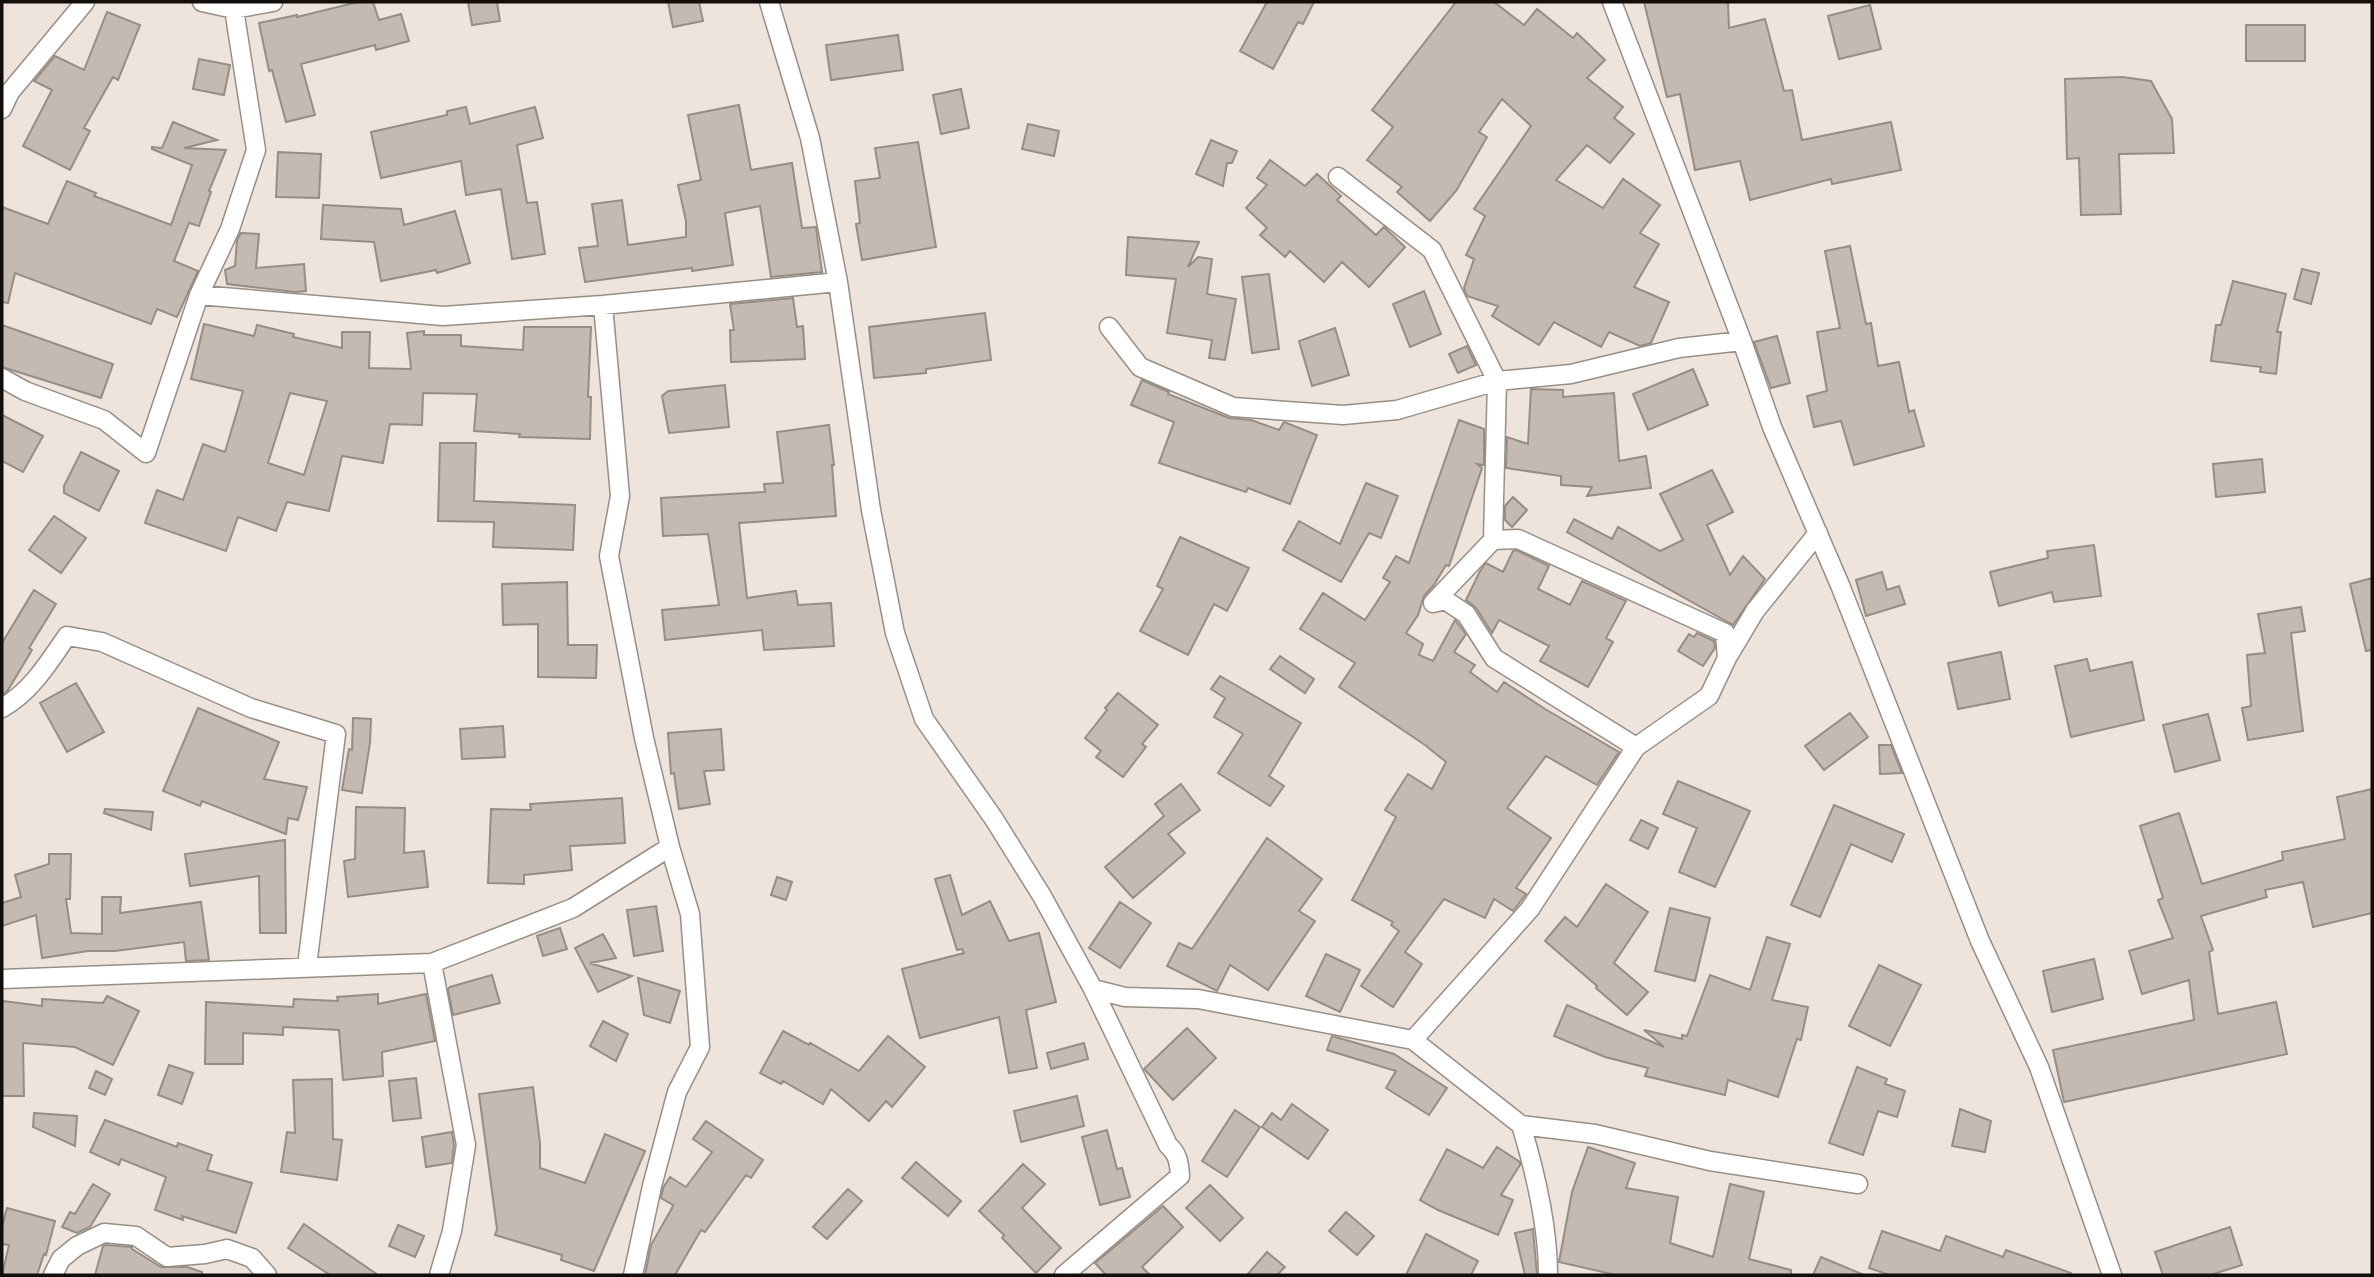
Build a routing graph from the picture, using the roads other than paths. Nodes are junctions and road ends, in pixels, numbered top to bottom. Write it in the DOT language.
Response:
graph roads {
  1 [pos="85,2"];
  2 [pos="202,2"];
  3 [pos="273,2"];
  4 [pos="769,2"];
  5 [pos="1612,2"];
  6 [pos="234,9"];
  7 [pos="2,109"];
  8 [pos="1338,177"];
  9 [pos="838,282"];
  10 [pos="199,295"];
  11 [pos="603,305"];
  12 [pos="1109,327"];
  13 [pos="1742,341"];
  14 [pos="2,378"];
  15 [pos="1497,381"];
  16 [pos="1818,533"];
  17 [pos="1493,540"];
  18 [pos="1727,658"];
  19 [pos="2,708"];
  20 [pos="1636,747"];
  21 [pos="670,848"];
  22 [pos="432,963"];
  23 [pos="307,966"];
  24 [pos="2,979"];
  25 [pos="1093,989"];
  26 [pos="1413,1040"];
  27 [pos="1521,1125"];
  28 [pos="1858,1184"];
  29 [pos="53,1275"];
  30 [pos="267,1275"];
  31 [pos="439,1275"];
  32 [pos="633,1275"];
  33 [pos="1065,1275"];
  34 [pos="1548,1275"];
  35 [pos="2112,1275"];
  1 -- 7 [label="street"];
  2 -- 6 [label="street"];
  3 -- 6 [label="street"];
  4 -- 9 [label="street"];
  5 -- 13 [label="street"];
  6 -- 10 [label="street"];
  8 -- 15 [label="street"];
  9 -- 11 [label="street"];
  9 -- 25 [label="street"];
  10 -- 11 [label="street"];
  10 -- 14 [label="street"];
  11 -- 21 [label="street"];
  12 -- 15 [label="street"];
  13 -- 15 [label="street"];
  13 -- 16 [label="street"];
  15 -- 17 [label="street"];
  16 -- 18 [label="street"];
  16 -- 35 [label="street"];
  17 -- 18 [label="street"];
  17 -- 20 [label="street"];
  18 -- 20 [label="street"];
  19 -- 23 [label="street"];
  20 -- 26 [label="street"];
  21 -- 22 [label="street"];
  21 -- 32 [label="street"];
  22 -- 23 [label="street"];
  22 -- 31 [label="street"];
  23 -- 24 [label="street"];
  25 -- 26 [label="street"];
  25 -- 33 [label="street"];
  26 -- 27 [label="street"];
  27 -- 28 [label="street"];
  27 -- 34 [label="street"];
  29 -- 30 [label="street"];
}
